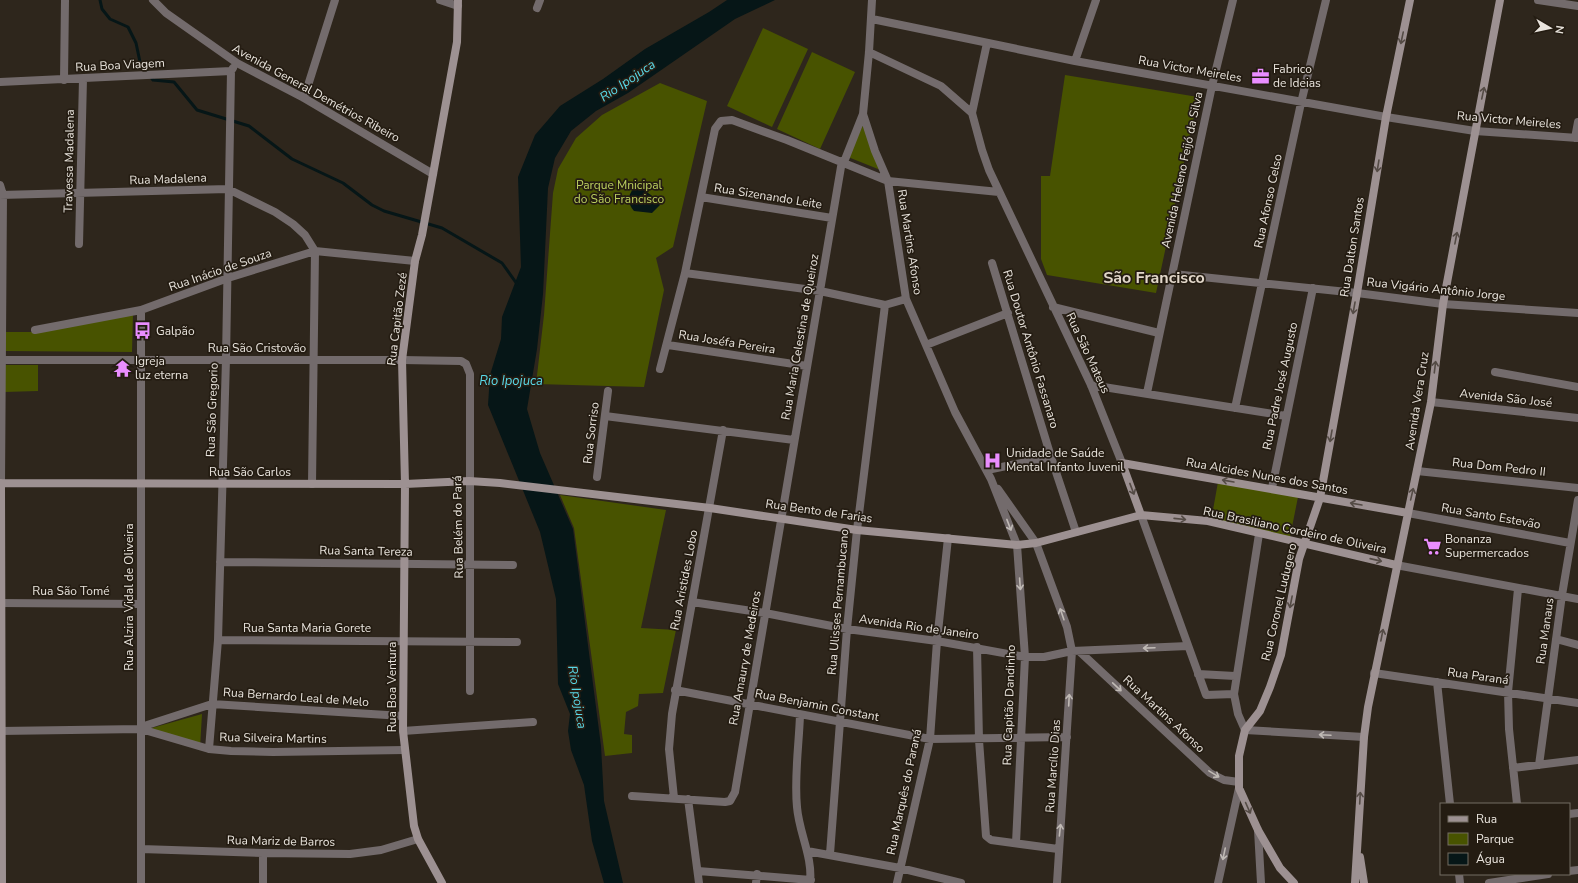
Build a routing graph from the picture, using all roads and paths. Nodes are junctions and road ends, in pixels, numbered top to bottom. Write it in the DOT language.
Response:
graph roads {
  1 [pos="65,0"];
  2 [pos="152,0"];
  3 [pos="335,0"];
  4 [pos="440,0"];
  5 [pos="872,0"];
  6 [pos="1096,0"];
  7 [pos="1233,0"];
  8 [pos="1326,0"];
  9 [pos="1410,0"];
  10 [pos="1500,0"];
  11 [pos="1538,0"];
  12 [pos="458,3"];
  13 [pos="1578,6"];
  14 [pos="872,19"];
  15 [pos="987,44"];
  16 [pos="869,52"];
  17 [pos="1075,61"];
  18 [pos="236,63"];
  19 [pos="231,71"];
  20 [pos="83,79"];
  21 [pos="64,80"];
  22 [pos="0,82"];
  23 [pos="1212,86"];
  24 [pos="304,98"];
  25 [pos="1301,103"];
  26 [pos="972,112"];
  27 [pos="863,114"];
  28 [pos="1386,117"];
  29 [pos="1578,122"];
  30 [pos="1475,131"];
  31 [pos="1576,138"];
  32 [pos="843,162"];
  33 [pos="432,174"];
  34 [pos="888,180"];
  35 [pos="0,185"];
  36 [pos="228,189"];
  37 [pos="999,192"];
  38 [pos="80,194"];
  39 [pos="1,195"];
  40 [pos="701,197"];
  41 [pos="832,218"];
  42 [pos="79,244"];
  43 [pos="315,251"];
  44 [pos="416,261"];
  45 [pos="992,263"];
  46 [pos="1,272"];
  47 [pos="685,273"];
  48 [pos="1173,274"];
  49 [pos="228,278"];
  50 [pos="1263,284"];
  51 [pos="1313,288"];
  52 [pos="820,291"];
  53 [pos="1357,293"];
  54 [pos="906,299"];
  55 [pos="1444,304"];
  56 [pos="885,305"];
  57 [pos="1053,307"];
  58 [pos="141,310"];
  59 [pos="1008,313"];
  60 [pos="1578,313"];
  61 [pos="35,330"];
  62 [pos="1159,333"];
  63 [pos="668,345"];
  64 [pos="926,345"];
  65 [pos="141,359"];
  66 [pos="226,359"];
  67 [pos="1,360"];
  68 [pos="312,360"];
  69 [pos="402,360"];
  70 [pos="466,364"];
  71 [pos="807,366"];
  72 [pos="660,369"];
  73 [pos="1495,372"];
  74 [pos="1091,385"];
  75 [pos="1578,387"];
  76 [pos="608,391"];
  77 [pos="1147,393"];
  78 [pos="1431,402"];
  79 [pos="1235,408"];
  80 [pos="605,416"];
  81 [pos="1286,416"];
  82 [pos="1578,418"];
  83 [pos="723,430"];
  84 [pos="794,440"];
  85 [pos="1051,457"];
  86 [pos="1122,463"];
  87 [pos="986,470"];
  88 [pos="1417,471"];
  89 [pos="597,477"];
  90 [pos="991,479"];
  91 [pos="469,481"];
  92 [pos="140,483"];
  93 [pos="1,484"];
  94 [pos="222,484"];
  95 [pos="312,484"];
  96 [pos="405,484"];
  97 [pos="1272,488"];
  98 [pos="1578,488"];
  99 [pos="600,495"];
  100 [pos="1320,498"];
  101 [pos="1578,500"];
  102 [pos="710,508"];
  103 [pos="1408,513"];
  104 [pos="1142,515"];
  105 [pos="780,517"];
  106 [pos="857,530"];
  107 [pos="1076,532"];
  108 [pos="1259,534"];
  109 [pos="948,538"];
  110 [pos="1036,543"];
  111 [pos="1304,543"];
  112 [pos="1570,543"];
  113 [pos="1017,545"];
  114 [pos="220,562"];
  115 [pos="405,564"];
  116 [pos="471,565"];
  117 [pos="513,565"];
  118 [pos="1396,565"];
  119 [pos="1518,589"];
  120 [pos="1562,596"];
  121 [pos="1578,599"];
  122 [pos="692,602"];
  123 [pos="0,603"];
  124 [pos="141,604"];
  125 [pos="765,613"];
  126 [pos="847,629"];
  127 [pos="1556,639"];
  128 [pos="218,640"];
  129 [pos="404,640"];
  130 [pos="937,641"];
  131 [pos="470,642"];
  132 [pos="517,642"];
  133 [pos="1578,645"];
  134 [pos="1188,646"];
  135 [pos="977,647"];
  136 [pos="1075,651"];
  137 [pos="1025,657"];
  138 [pos="1374,673"];
  139 [pos="1198,674"];
  140 [pos="1236,676"];
  141 [pos="1436,682"];
  142 [pos="675,690"];
  143 [pos="470,691"];
  144 [pos="1508,692"];
  145 [pos="1234,694"];
  146 [pos="1547,698"];
  147 [pos="749,703"];
  148 [pos="1578,703"];
  149 [pos="212,704"];
  150 [pos="800,715"];
  151 [pos="403,716"];
  152 [pos="533,722"];
  153 [pos="840,722"];
  154 [pos="141,728"];
  155 [pos="1245,730"];
  156 [pos="0,731"];
  157 [pos="403,731"];
  158 [pos="1067,737"];
  159 [pos="1364,737"];
  160 [pos="930,739"];
  161 [pos="1020,739"];
  162 [pos="979,740"];
  163 [pos="209,749"];
  164 [pos="405,750"];
  165 [pos="1578,760"];
  166 [pos="1539,765"];
  167 [pos="1513,768"];
  168 [pos="1239,785"];
  169 [pos="632,796"];
  170 [pos="674,798"];
  171 [pos="688,799"];
  172 [pos="1450,803"];
  173 [pos="1517,803"];
  174 [pos="1258,830"];
  175 [pos="1358,837"];
  176 [pos="418,840"];
  177 [pos="1016,843"];
  178 [pos="141,849"];
  179 [pos="1058,849"];
  180 [pos="807,850"];
  181 [pos="263,853"];
  182 [pos="830,854"];
  183 [pos="900,868"];
  184 [pos="698,871"];
  185 [pos="757,874"];
  186 [pos="1543,875"];
  187 [pos="1527,878"];
  188 [pos="811,881"];
  189 [pos="2,883"];
  190 [pos="141,883"];
  191 [pos="263,883"];
  192 [pos="442,883"];
  193 [pos="699,883"];
  194 [pos="756,883"];
  195 [pos="897,883"];
  196 [pos="962,883"];
  197 [pos="1057,883"];
  198 [pos="1218,883"];
  199 [pos="1260,883"];
  200 [pos="1294,883"];
  201 [pos="1355,883"];
  202 [pos="1364,883"];
  203 [pos="1489,883"];
  1 -- 21 [label="street"];
  2 -- 18 [label="street, Avenida General Demétrios Ribeiro"];
  3 -- 24 [label="street"];
  4 -- 12 [label="street"];
  5 -- 14 [label="street, Rua Martins Afonso"];
  6 -- 17 [label="street"];
  7 -- 23 [label="street, Avenida Heleno Feijó da Silva"];
  8 -- 25 [label="street, Rua Afonso Celso"];
  9 -- 28 [label="street, Rua Dalton Santos, one-way"];
  30 -- 10 [label="street, Avenida Vera Cruz, one-way"];
  11 -- 13 [label="street"];
  12 -- 33 [label="street, Rua Capitão Zezé"];
  14 -- 15 [label="street, Rua Victor Meireles"];
  14 -- 16 [label="street, Rua Martins Afonso"];
  15 -- 17 [label="street, Rua Victor Meireles"];
  15 -- 26 [label="street"];
  16 -- 26 [label="street"];
  16 -- 27 [label="street, Rua Martins Afonso"];
  17 -- 23 [label="street, Rua Victor Meireles"];
  18 -- 19 [label="street"];
  18 -- 24 [label="street, Avenida General Demétrios Ribeiro"];
  19 -- 20 [label="street, Rua Boa Viagem"];
  19 -- 36 [label="street, Rua São Gregorio"];
  20 -- 21 [label="street, Rua Boa Viagem"];
  20 -- 38 [label="street, Travessa Madalena"];
  21 -- 22 [label="street, Rua Boa Viagem"];
  23 -- 25 [label="street, Rua Victor Meireles"];
  23 -- 48 [label="street, Avenida Heleno Feijó da Silva"];
  24 -- 33 [label="street, Avenida General Demétrios Ribeiro"];
  25 -- 28 [label="street, Rua Victor Meireles"];
  25 -- 50 [label="street, Rua Afonso Celso"];
  26 -- 37 [label="street, Rua São Mateus"];
  27 -- 32 [label="street, Rua Maria Celestina de Queiroz"];
  27 -- 34 [label="street, Rua Martins Afonso"];
  28 -- 30 [label="street, Rua Victor Meireles"];
  28 -- 53 [label="street, Rua Dalton Santos, one-way"];
  29 -- 31 [label="street"];
  30 -- 31 [label="street, Rua Victor Meireles"];
  55 -- 30 [label="street, Avenida Vera Cruz, one-way"];
  32 -- 34 [label="street"];
  32 -- 40 [label="street"];
  32 -- 41 [label="street, Rua Maria Celestina de Queiroz"];
  33 -- 44 [label="street, Rua Capitão Zezé"];
  34 -- 37 [label="street"];
  34 -- 54 [label="street, Rua Martins Afonso"];
  35 -- 39 [label="street"];
  36 -- 38 [label="street, Rua Madalena"];
  36 -- 43 [label="street, Rua Madalena"];
  36 -- 49 [label="street, Rua São Gregorio"];
  37 -- 57 [label="street, Rua São Mateus"];
  38 -- 39 [label="street, Rua Madalena"];
  38 -- 42 [label="street, Travessa Madalena"];
  39 -- 46 [label="street"];
  40 -- 41 [label="street, Rua Sizenando Leite"];
  40 -- 47 [label="street"];
  41 -- 52 [label="street, Rua Maria Celestina de Queiroz"];
  43 -- 44 [label="street, Rua Inácio de Souza"];
  43 -- 49 [label="street, Rua Inácio de Souza"];
  43 -- 68 [label="street"];
  44 -- 69 [label="street, Rua Capitão Zezé"];
  45 -- 59 [label="street, Rua Doutor Antônio Fassanaro"];
  46 -- 67 [label="street"];
  47 -- 52 [label="street"];
  47 -- 63 [label="street"];
  48 -- 50 [label="street, Rua Vigário Antônio Jorge"];
  48 -- 62 [label="street, Avenida Heleno Feijó da Silva"];
  49 -- 58 [label="street, Rua Inácio de Souza"];
  49 -- 66 [label="street, Rua São Gregorio"];
  50 -- 51 [label="street, Rua Vigário Antônio Jorge"];
  50 -- 79 [label="street, Rua Afonso Celso"];
  51 -- 53 [label="street, Rua Vigário Antônio Jorge"];
  51 -- 81 [label="street, Rua Padre José Augusto"];
  52 -- 56 [label="street"];
  52 -- 71 [label="street, Rua Maria Celestina de Queiroz"];
  53 -- 55 [label="street, Rua Vigário Antônio Jorge"];
  53 -- 100 [label="street, Rua Dalton Santos, one-way"];
  54 -- 56 [label="street"];
  54 -- 64 [label="street, Rua Martins Afonso"];
  55 -- 60 [label="street, Rua Vigário Antônio Jorge"];
  78 -- 55 [label="street, Avenida Vera Cruz, one-way"];
  56 -- 106 [label="street, Rua Ulisses Pernambucano"];
  57 -- 62 [label="street"];
  57 -- 74 [label="street, Rua São Mateus"];
  58 -- 61 [label="street, Rua Inácio de Souza"];
  58 -- 65 [label="street, Rua Alzira Vidal de Oliveira"];
  59 -- 64 [label="street"];
  59 -- 85 [label="street, Rua Doutor Antônio Fassanaro"];
  62 -- 77 [label="street, Avenida Heleno Feijó da Silva"];
  63 -- 71 [label="street, Rua Joséfa Pereira"];
  63 -- 72 [label="street"];
  64 -- 87 [label="street, Rua Martins Afonso"];
  65 -- 66 [label="street, Rua São Cristovão"];
  65 -- 67 [label="street, Rua São Cristovão"];
  65 -- 92 [label="street, Rua Alzira Vidal de Oliveira"];
  66 -- 68 [label="street, Rua São Cristovão"];
  66 -- 94 [label="street, Rua São Gregorio"];
  67 -- 93 [label="street"];
  68 -- 69 [label="street, Rua São Cristovão"];
  68 -- 95 [label="street"];
  69 -- 70 [label="street, Rua São Cristovão"];
  69 -- 96 [label="street, Rua Capitão Zezé"];
  70 -- 91 [label="street, Rua Belém do Pará"];
  71 -- 84 [label="street, Rua Maria Celestina de Queiroz"];
  73 -- 75 [label="street"];
  74 -- 77 [label="street"];
  74 -- 86 [label="street, Rua São Mateus"];
  76 -- 80 [label="street, Rua Sorriso"];
  77 -- 79 [label="street"];
  78 -- 82 [label="street, Avenida São José"];
  78 -- 88 [label="street, Avenida Vera Cruz"];
  79 -- 81 [label="street"];
  80 -- 83 [label="street"];
  80 -- 89 [label="street, Rua Sorriso"];
  81 -- 97 [label="street, Rua Padre José Augusto"];
  83 -- 84 [label="street"];
  83 -- 102 [label="street, Rua Aristides Lobo"];
  84 -- 105 [label="street, Rua Maria Celestina de Queiroz"];
  85 -- 87 [label="street"];
  85 -- 107 [label="street, Rua Doutor Antônio Fassanaro"];
  97 -- 86 [label="street, Rua Alcides Nunes dos Santos, one-way"];
  86 -- 104 [label="street, Rua São Mateus, one-way"];
  87 -- 90 [label="street, Rua Martins Afonso"];
  88 -- 98 [label="street, Rua Dom Pedro II"];
  103 -- 88 [label="street, Avenida Vera Cruz, one-way"];
  90 -- 110 [label="street, Rua Martins Afonso"];
  90 -- 113 [label="street, Rua Martins Afonso, one-way"];
  91 -- 96 [label="street, Rua São Carlos"];
  91 -- 99 [label="street, Rua São Carlos"];
  91 -- 116 [label="street, Rua Belém do Pará"];
  92 -- 93 [label="street, Rua São Carlos"];
  92 -- 94 [label="street, Rua São Carlos"];
  92 -- 124 [label="street, Rua Alzira Vidal de Oliveira"];
  93 -- 123 [label="street"];
  94 -- 95 [label="street, Rua São Carlos"];
  94 -- 114 [label="street, Rua São Gregorio"];
  95 -- 96 [label="street, Rua São Carlos"];
  96 -- 115 [label="street, Rua Boa Ventura"];
  97 -- 100 [label="street, Rua Alcides Nunes dos Santos"];
  99 -- 102 [label="street, Rua Bento de Farias"];
  103 -- 100 [label="street, Rua Alcides Nunes dos Santos, one-way"];
  100 -- 111 [label="street, Rua Coronel Ludugero"];
  101 -- 112 [label="street, Rua Manaus"];
  102 -- 105 [label="street, Rua Bento de Farias"];
  102 -- 122 [label="street, Rua Aristides Lobo"];
  103 -- 112 [label="street, Rua Santo Estevão"];
  103 -- 118 [label="street, Avenida Vera Cruz"];
  104 -- 107 [label="street, Rua Bento de Farias"];
  104 -- 108 [label="street, Rua Brasiliano Cordeiro de Oliveira, one-way"];
  104 -- 134 [label="street, Rua São Mateus"];
  105 -- 106 [label="street, Rua Bento de Farias"];
  105 -- 125 [label="street, Rua Amaury de Medeiros"];
  106 -- 109 [label="street, Rua Bento de Farias"];
  106 -- 126 [label="street, Rua Ulisses Pernambucano"];
  107 -- 110 [label="street, Rua Bento de Farias"];
  108 -- 111 [label="street, Rua Brasiliano Cordeiro de Oliveira"];
  108 -- 140 [label="street"];
  109 -- 113 [label="street, Rua Bento de Farias"];
  109 -- 130 [label="street, Rua Marquês do Paraná"];
  110 -- 113 [label="street, Rua Bento de Farias"];
  136 -- 110 [label="street, Rua Martins Afonso, one-way"];
  111 -- 118 [label="street, Rua Brasiliano Cordeiro de Oliveira, one-way"];
  111 -- 155 [label="street, Rua Coronel Ludugero, one-way"];
  112 -- 120 [label="street, Rua Manaus"];
  113 -- 137 [label="street, Rua Capitão Dandinho, one-way"];
  114 -- 115 [label="street, Rua Santa Tereza"];
  114 -- 128 [label="street, Rua São Gregorio"];
  115 -- 116 [label="street, Rua Santa Tereza"];
  115 -- 129 [label="street, Rua Boa Ventura"];
  116 -- 117 [label="street, Rua Santa Tereza"];
  116 -- 131 [label="street, Rua Belém do Pará"];
  118 -- 119 [label="street"];
  138 -- 118 [label="street, Avenida Vera Cruz, one-way"];
  119 -- 120 [label="street"];
  119 -- 144 [label="street"];
  120 -- 121 [label="street"];
  120 -- 127 [label="street, Rua Manaus"];
  122 -- 125 [label="street, Avenida Rio de Janeiro"];
  122 -- 142 [label="street, Rua Aristides Lobo"];
  123 -- 124 [label="street, Rua São Tomé"];
  123 -- 156 [label="street"];
  124 -- 154 [label="street, Rua Alzira Vidal de Oliveira"];
  125 -- 126 [label="street, Avenida Rio de Janeiro"];
  125 -- 147 [label="street, Rua Amaury de Medeiros"];
  126 -- 130 [label="street, Avenida Rio de Janeiro"];
  126 -- 153 [label="street, Rua Ulisses Pernambucano"];
  127 -- 133 [label="street"];
  127 -- 146 [label="street, Rua Manaus"];
  128 -- 129 [label="street, Rua Santa Maria Gorete"];
  128 -- 149 [label="street, Rua São Gregorio"];
  129 -- 131 [label="street, Rua Santa Maria Gorete"];
  129 -- 151 [label="street, Rua Boa Ventura"];
  130 -- 135 [label="street, Avenida Rio de Janeiro"];
  130 -- 160 [label="street, Rua Marquês do Paraná"];
  131 -- 132 [label="street, Rua Santa Maria Gorete"];
  131 -- 143 [label="street, Rua Belém do Pará"];
  134 -- 136 [label="street, Avenida Rio de Janeiro, one-way"];
  134 -- 139 [label="street, Rua São Mateus"];
  135 -- 137 [label="street, Avenida Rio de Janeiro"];
  135 -- 162 [label="street"];
  136 -- 137 [label="street, Avenida Rio de Janeiro"];
  158 -- 136 [label="street, Rua Marcílio Dias, one-way"];
  136 -- 168 [label="street, Rua Martins Afonso, one-way"];
  137 -- 161 [label="street, Rua Capitão Dandinho"];
  138 -- 141 [label="street, Rua Paraná"];
  138 -- 159 [label="street, Avenida Vera Cruz"];
  139 -- 140 [label="street"];
  139 -- 145 [label="street, Rua São Mateus"];
  140 -- 145 [label="street"];
  141 -- 144 [label="street, Rua Paraná"];
  141 -- 172 [label="street"];
  142 -- 147 [label="street, Rua Benjamin Constant"];
  142 -- 170 [label="street, Rua Aristides Lobo"];
  144 -- 146 [label="street, Rua Paraná"];
  144 -- 167 [label="street"];
  145 -- 155 [label="street"];
  146 -- 148 [label="street, Rua Paraná"];
  146 -- 166 [label="street, Rua Manaus"];
  147 -- 150 [label="street, Rua Benjamin Constant"];
  147 -- 171 [label="street, Rua Amaury de Medeiros"];
  149 -- 151 [label="street, Rua Bernardo Leal de Melo"];
  149 -- 154 [label="street"];
  149 -- 163 [label="street, Rua São Gregorio"];
  150 -- 153 [label="street, Rua Benjamin Constant"];
  150 -- 180 [label="street"];
  151 -- 157 [label="street, Rua Boa Ventura"];
  152 -- 157 [label="street"];
  153 -- 160 [label="street, Rua Benjamin Constant"];
  153 -- 182 [label="street, Rua Ulisses Pernambucano"];
  154 -- 156 [label="street, Rua Silveira Martins"];
  154 -- 163 [label="street, Rua Silveira Martins"];
  154 -- 178 [label="street, Rua Alzira Vidal de Oliveira"];
  159 -- 155 [label="street, one-way"];
  155 -- 168 [label="street"];
  156 -- 189 [label="street"];
  157 -- 164 [label="street, Rua Boa Ventura"];
  158 -- 161 [label="street, Rua Benjamin Constant"];
  179 -- 158 [label="street, Rua Marcílio Dias, one-way"];
  175 -- 159 [label="street, Avenida Vera Cruz, one-way"];
  160 -- 162 [label="street, Rua Benjamin Constant"];
  160 -- 183 [label="street, Rua Marquês do Paraná"];
  161 -- 162 [label="street, Rua Benjamin Constant"];
  161 -- 177 [label="street, Rua Capitão Dandinho"];
  162 -- 177 [label="street"];
  163 -- 164 [label="street, Rua Silveira Martins"];
  164 -- 176 [label="street, Rua Boa Ventura"];
  165 -- 166 [label="street"];
  166 -- 167 [label="street"];
  167 -- 173 [label="street"];
  168 -- 174 [label="street, one-way"];
  168 -- 198 [label="street, one-way"];
  169 -- 170 [label="street"];
  170 -- 171 [label="street"];
  171 -- 184 [label="street"];
  174 -- 199 [label="street"];
  174 -- 200 [label="street"];
  175 -- 201 [label="street"];
  175 -- 202 [label="street"];
  176 -- 181 [label="street, Rua Mariz de Barros"];
  176 -- 192 [label="street, Rua Boa Ventura"];
  177 -- 179 [label="street"];
  178 -- 181 [label="street, Rua Mariz de Barros"];
  178 -- 190 [label="street, Rua Alzira Vidal de Oliveira"];
  179 -- 197 [label="street, Rua Marcílio Dias"];
  180 -- 182 [label="street"];
  180 -- 188 [label="street"];
  181 -- 191 [label="street"];
  182 -- 183 [label="street"];
  183 -- 195 [label="street, Rua Marquês do Paraná"];
  183 -- 196 [label="street"];
  184 -- 185 [label="street"];
  184 -- 193 [label="street"];
  185 -- 188 [label="street"];
  185 -- 194 [label="street"];
  186 -- 187 [label="street"];
  187 -- 203 [label="street"];
}
